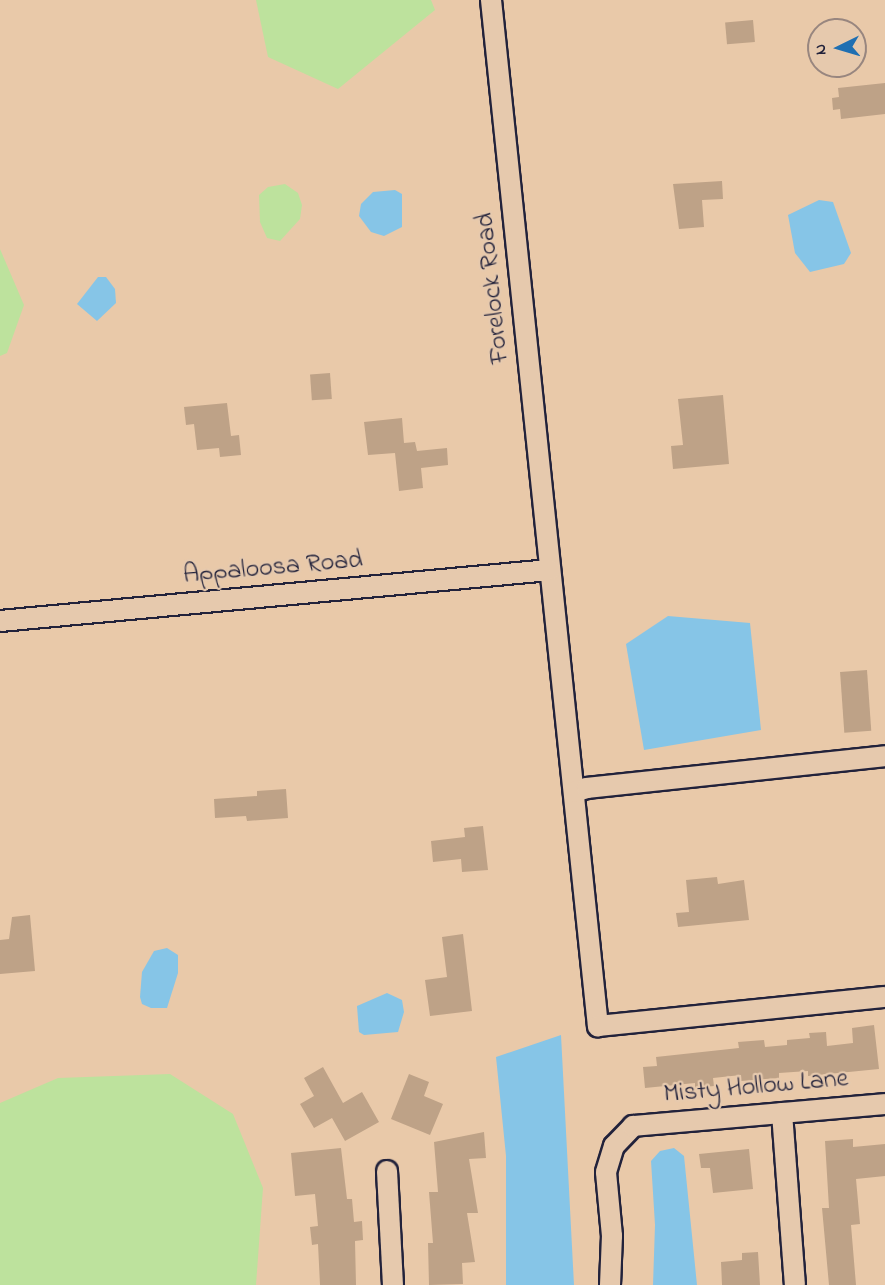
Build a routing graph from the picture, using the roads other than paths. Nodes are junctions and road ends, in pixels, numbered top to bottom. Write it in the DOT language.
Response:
graph roads {
  1 [pos="491,0"];
  2 [pos="550,570"];
  3 [pos="0,621"];
  4 [pos="885,756"];
  5 [pos="574,792"];
  6 [pos="885,997"];
  7 [pos="885,1104"];
  8 [pos="782,1113"];
  9 [pos="387,1171"];
  10 [pos="393,1285"];
  11 [pos="610,1285"];
  12 [pos="795,1285"];
  1 -- 2 [label="street, Forelock Road"];
  2 -- 3 [label="street, Appaloosa Road"];
  2 -- 5 [label="street, Forelock Road"];
  4 -- 5 [label="street"];
  5 -- 6 [label="street, Forelock Road"];
  7 -- 8 [label="street, Misty Hollow Lane"];
  8 -- 11 [label="street, Misty Hollow Lane"];
  8 -- 12 [label="street"];
  9 -- 10 [label="street"];
}
